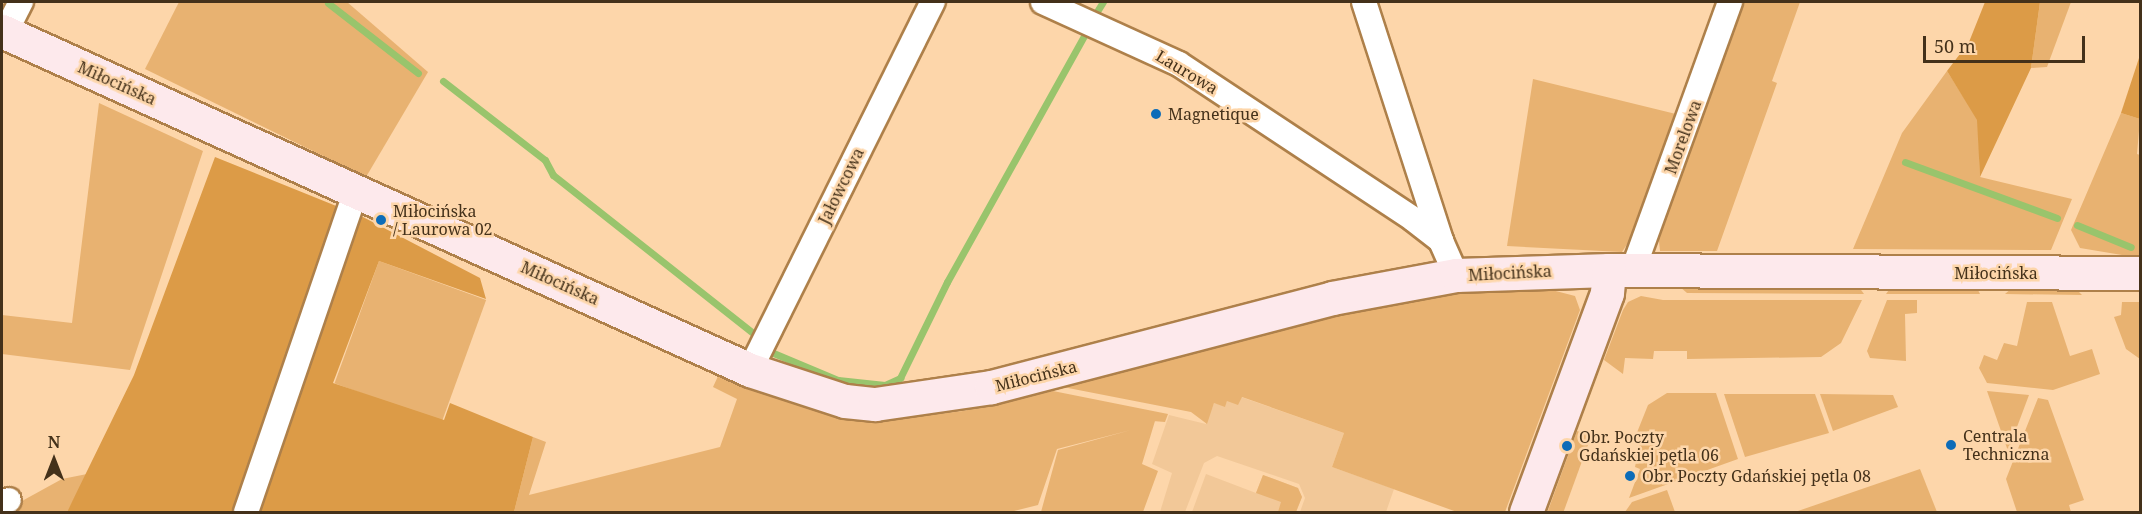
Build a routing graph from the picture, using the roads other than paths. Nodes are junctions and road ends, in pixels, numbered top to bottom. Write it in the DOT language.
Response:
graph roads {
  1 [pos="21,2"];
  2 [pos="933,2"];
  3 [pos="1043,2"];
  4 [pos="1364,2"];
  5 [pos="1730,2"];
  6 [pos="3,32"];
  7 [pos="356,191"];
  8 [pos="1441,241"];
  9 [pos="1621,270"];
  10 [pos="2140,273"];
  11 [pos="1456,275"];
  12 [pos="750,369"];
  13 [pos="246,513"];
  14 [pos="1526,513"];
  1 -- 6 [label="street"];
  2 -- 12 [label="street, Jałowcowa"];
  3 -- 8 [label="street, Laurowa"];
  4 -- 8 [label="street, Laurowa"];
  5 -- 9 [label="street, Morelowa"];
  6 -- 7 [label="street, Miłocińska"];
  7 -- 12 [label="street, Miłocińska"];
  7 -- 13 [label="street"];
  8 -- 11 [label="street, Laurowa"];
  9 -- 10 [label="street, Miłocińska"];
  9 -- 11 [label="street, Miłocińska"];
  9 -- 14 [label="street"];
  11 -- 12 [label="street, Miłocińska"];
}
